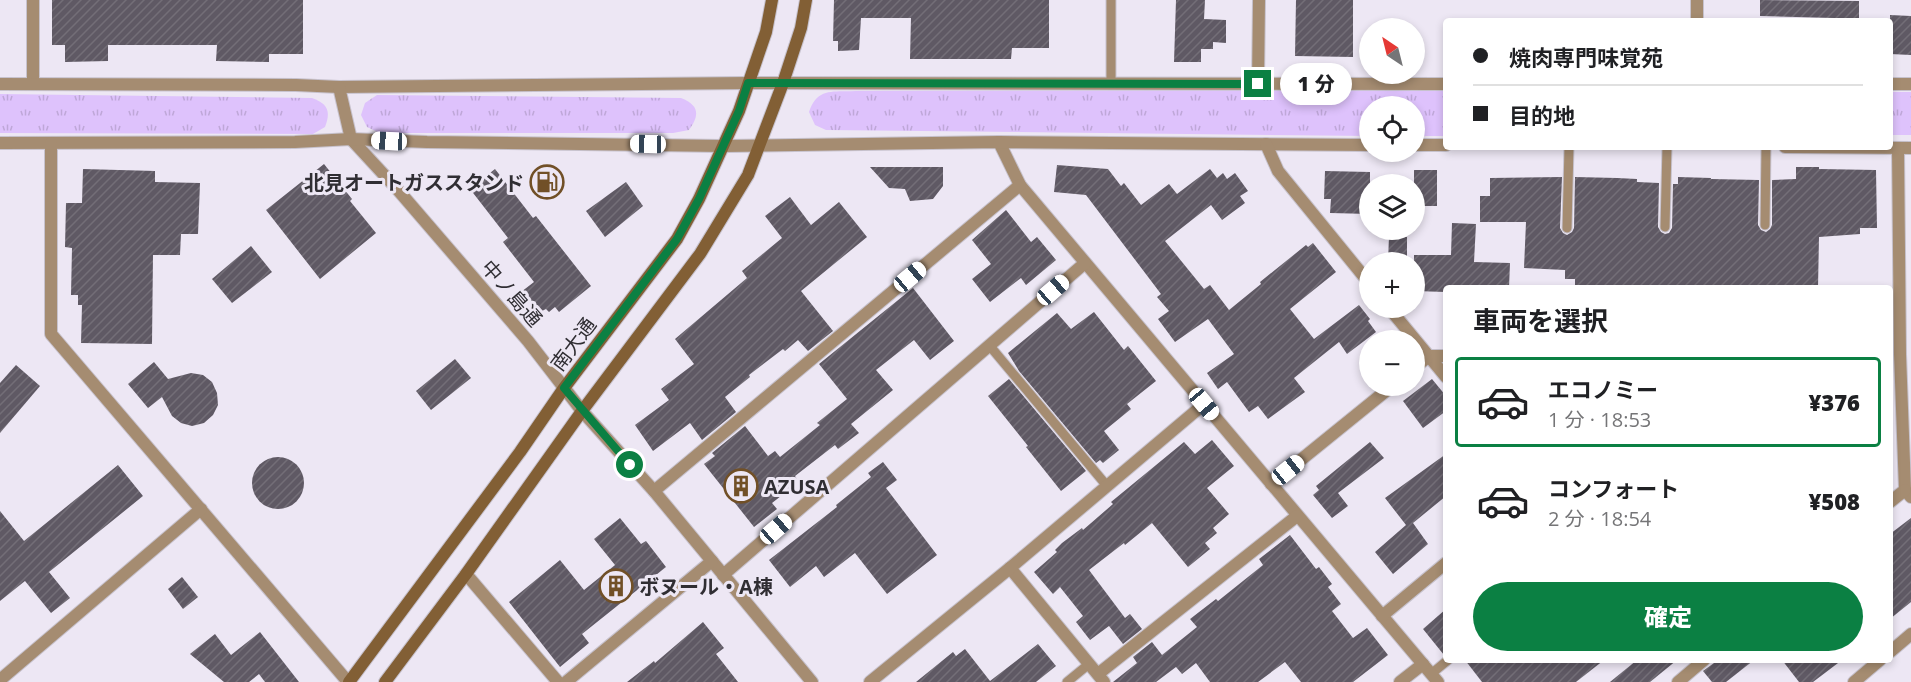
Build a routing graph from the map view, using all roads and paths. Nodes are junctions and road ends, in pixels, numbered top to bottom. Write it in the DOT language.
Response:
graph roads {
  1 [pos="33,0"];
  2 [pos="772,0"];
  3 [pos="806,0"];
  4 [pos="1110,0"];
  5 [pos="1258,0"];
  6 [pos="1696,0"];
  7 [pos="1697,18"];
  8 [pos="748,83"];
  9 [pos="783,83"];
  10 [pos="0,84"];
  11 [pos="33,84"];
  12 [pos="1111,84"];
  13 [pos="1258,84"];
  14 [pos="1443,84"];
  15 [pos="1893,84"];
  16 [pos="1911,84"];
  17 [pos="339,87"];
  18 [pos="351,139"];
  19 [pos="999,142"];
  20 [pos="0,143"];
  21 [pos="51,143"];
  22 [pos="1266,144"];
  23 [pos="760,145"];
  24 [pos="1359,145"];
  25 [pos="1425,145"];
  26 [pos="1443,145"];
  27 [pos="723,146"];
  28 [pos="1905,148"];
  29 [pos="1569,150"];
  30 [pos="1667,150"];
  31 [pos="1767,150"];
  32 [pos="1020,184"];
  33 [pos="1766,225"];
  34 [pos="1665,227"];
  35 [pos="1567,228"];
  36 [pos="1085,263"];
  37 [pos="1359,270"];
  38 [pos="1397,318"];
  39 [pos="989,345"];
  40 [pos="1895,354"];
  41 [pos="1429,356"];
  42 [pos="1443,356"];
  43 [pos="1425,359"];
  44 [pos="1443,373"];
  45 [pos="564,388"];
  46 [pos="1380,396"];
  47 [pos="1204,404"];
  48 [pos="582,411"];
  49 [pos="1270,484"];
  50 [pos="1107,486"];
  51 [pos="654,491"];
  52 [pos="1908,494"];
  53 [pos="1893,501"];
  54 [pos="201,509"];
  55 [pos="1297,516"];
  56 [pos="712,561"];
  57 [pos="1443,565"];
  58 [pos="1010,568"];
  59 [pos="466,574"];
  60 [pos="723,575"];
  61 [pos="1382,616"];
  62 [pos="1911,634"];
  63 [pos="1893,649"];
  64 [pos="1446,663"];
  65 [pos="1695,663"];
  66 [pos="1876,663"];
  67 [pos="1089,664"];
  68 [pos="1423,664"];
  69 [pos="1101,678"];
  70 [pos="1435,678"];
  71 [pos="0,680"];
  72 [pos="348,682"];
  73 [pos="385,682"];
  74 [pos="558,682"];
  75 [pos="566,682"];
  76 [pos="812,682"];
  77 [pos="870,682"];
  78 [pos="1067,682"];
  79 [pos="1400,682"];
  80 [pos="1678,682"];
  81 [pos="1854,682"];
  1 -- 11 [label="street"];
  2 -- 8 [label="street, 南大通"];
  3 -- 9 [label="street"];
  4 -- 12 [label="lane"];
  5 -- 13 [label="street"];
  6 -- 7 [label="street"];
  8 -- 9 [label="street"];
  8 -- 17 [label="street"];
  8 -- 27 [label="street, 南大通"];
  9 -- 12 [label="street"];
  9 -- 23 [label="street"];
  10 -- 11 [label="street"];
  11 -- 17 [label="street"];
  12 -- 13 [label="street"];
  13 -- 14 [label="street"];
  15 -- 16 [label="street"];
  17 -- 18 [label="street, 中ノ島通"];
  18 -- 21 [label="street"];
  18 -- 27 [label="street"];
  18 -- 45 [label="street, 中ノ島通"];
  19 -- 22 [label="street"];
  19 -- 23 [label="street"];
  19 -- 32 [label="street"];
  20 -- 21 [label="street"];
  21 -- 54 [label="street"];
  22 -- 24 [label="street"];
  22 -- 37 [label="street"];
  23 -- 27 [label="street"];
  23 -- 48 [label="street"];
  25 -- 26 [label="street"];
  27 -- 45 [label="street, 南大通"];
  28 -- 40 [label="street"];
  29 -- 35 [label="lane"];
  30 -- 34 [label="lane"];
  31 -- 33 [label="lane"];
  32 -- 36 [label="street"];
  32 -- 51 [label="street"];
  36 -- 39 [label="street"];
  36 -- 47 [label="street"];
  38 -- 41 [label="street"];
  39 -- 50 [label="lane"];
  39 -- 60 [label="street"];
  40 -- 52 [label="street"];
  41 -- 42 [label="street"];
  41 -- 43 [label="street"];
  41 -- 44 [label="street"];
  45 -- 48 [label="street, 中ノ島通"];
  45 -- 72 [label="street, 南大通"];
  46 -- 49 [label="street"];
  47 -- 49 [label="street"];
  47 -- 50 [label="street"];
  48 -- 51 [label="street, 中ノ島通"];
  48 -- 59 [label="street"];
  49 -- 55 [label="street"];
  50 -- 58 [label="street"];
  51 -- 56 [label="street, 中ノ島通"];
  52 -- 53 [label="street"];
  54 -- 71 [label="street"];
  54 -- 72 [label="street"];
  55 -- 61 [label="street"];
  55 -- 69 [label="street"];
  56 -- 60 [label="street, 中ノ島通"];
  56 -- 75 [label="street"];
  57 -- 61 [label="street"];
  58 -- 67 [label="street"];
  58 -- 77 [label="street"];
  59 -- 73 [label="street"];
  59 -- 74 [label="street"];
  60 -- 76 [label="street, 中ノ島通"];
  61 -- 68 [label="street"];
  62 -- 63 [label="street"];
  64 -- 70 [label="lane"];
  65 -- 80 [label="street"];
  66 -- 81 [label="street"];
  67 -- 69 [label="street"];
  67 -- 78 [label="lane"];
  68 -- 70 [label="street"];
  68 -- 79 [label="street"];
}
